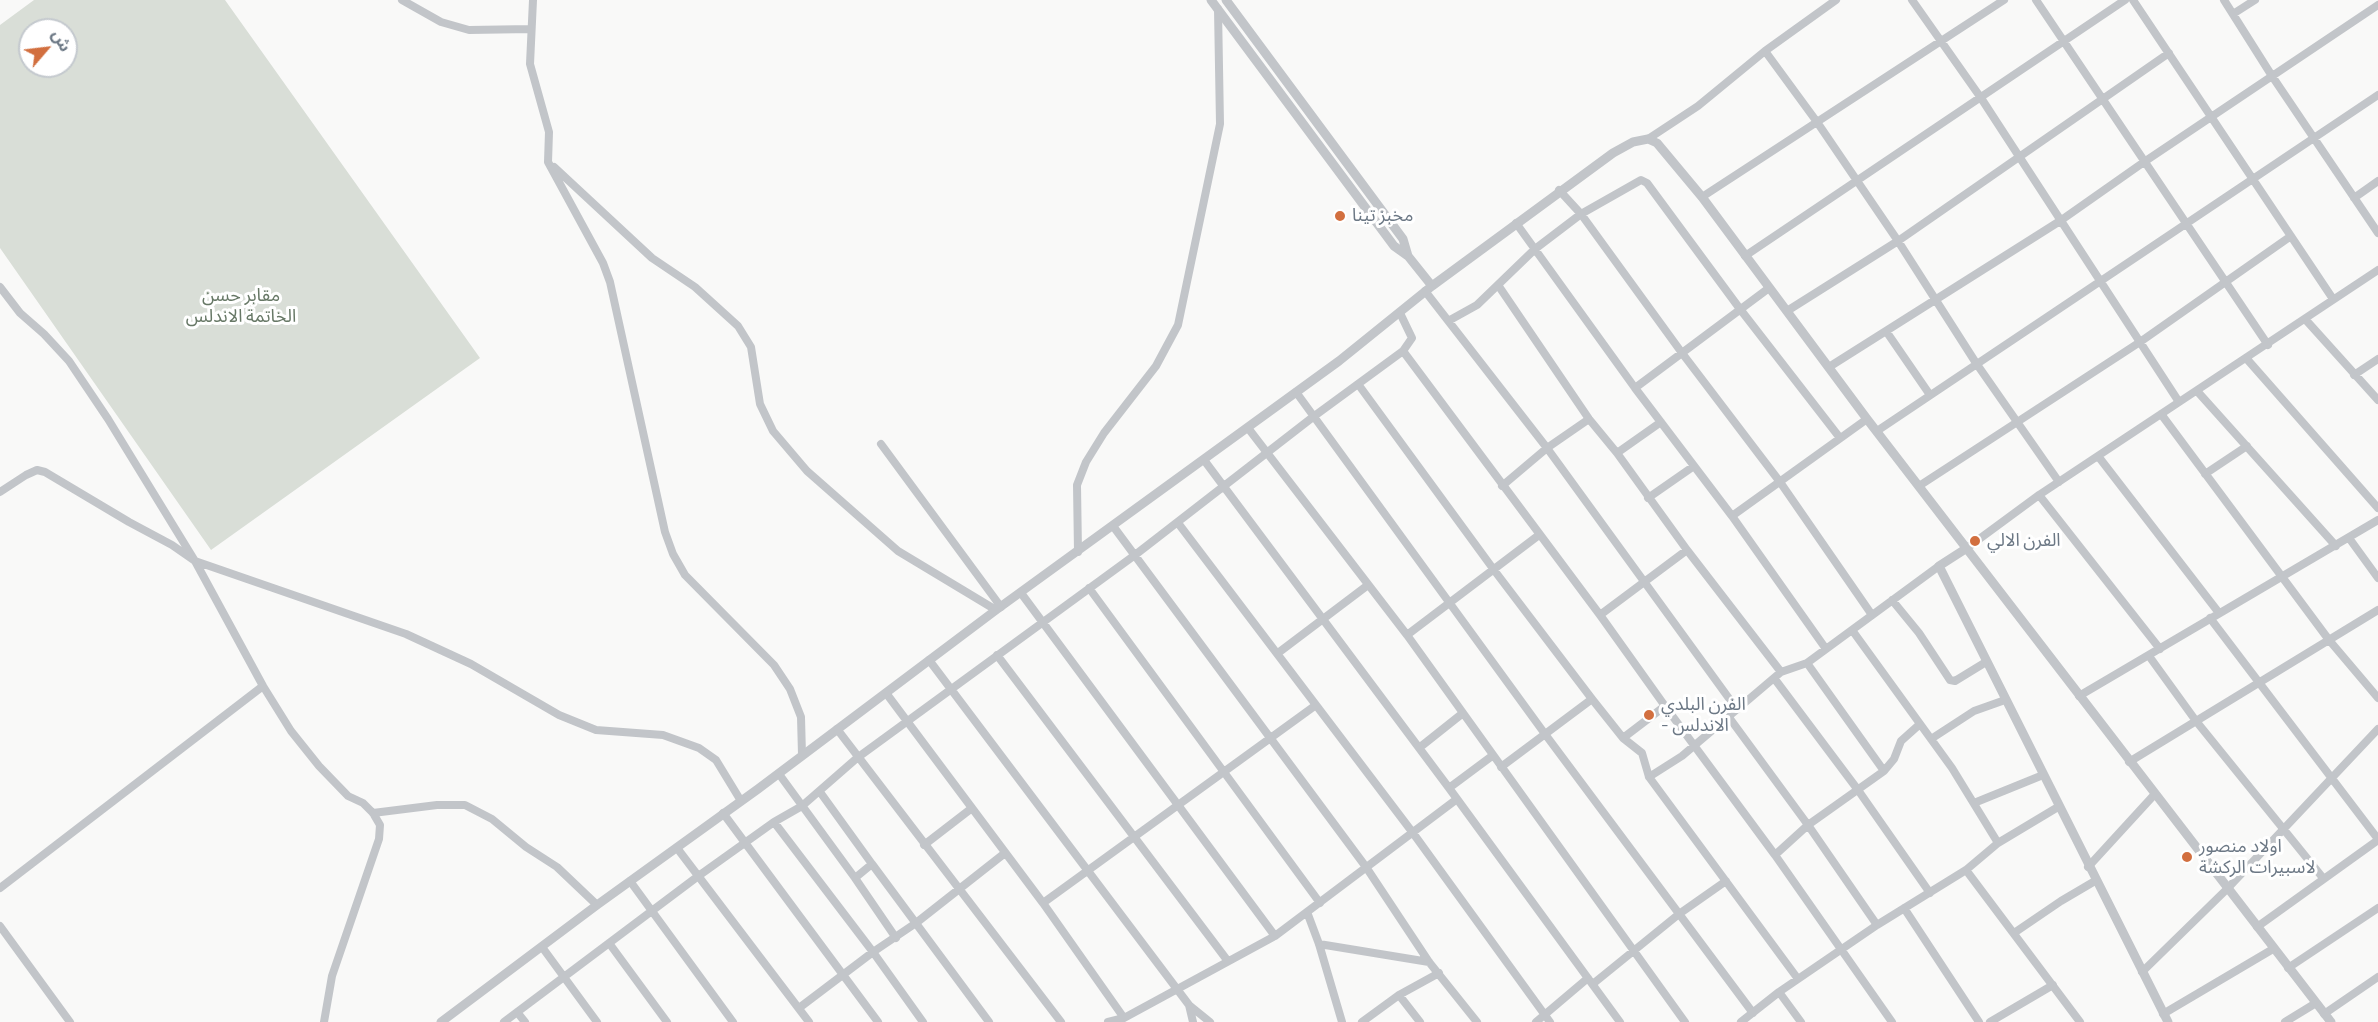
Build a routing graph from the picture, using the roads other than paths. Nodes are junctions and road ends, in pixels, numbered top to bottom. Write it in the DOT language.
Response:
graph roads {
  1 [pos="402,0"];
  2 [pos="533,0"];
  3 [pos="1211,0"];
  4 [pos="1226,0"];
  5 [pos="1836,0"];
  6 [pos="1912,0"];
  7 [pos="2004,0"];
  8 [pos="2036,0"];
  9 [pos="2125,0"];
  10 [pos="2133,0"];
  11 [pos="2224,0"];
  12 [pos="2255,0"];
  13 [pos="2378,4"];
  14 [pos="1218,9"];
  15 [pos="2233,14"];
  16 [pos="531,29"];
  17 [pos="1941,42"];
  18 [pos="2064,42"];
  19 [pos="1765,51"];
  20 [pos="2169,53"];
  21 [pos="2272,76"];
  22 [pos="2378,95"];
  23 [pos="1981,98"];
  24 [pos="2102,99"];
  25 [pos="2211,116"];
  26 [pos="1817,122"];
  27 [pos="2313,138"];
  28 [pos="1648,139"];
  29 [pos="2020,157"];
  30 [pos="548,162"];
  31 [pos="2144,162"];
  32 [pos="2253,178"];
  33 [pos="1857,181"];
  34 [pos="2378,181"];
  35 [pos="1559,190"];
  36 [pos="1702,197"];
  37 [pos="2354,198"];
  38 [pos="1581,214"];
  39 [pos="2060,220"];
  40 [pos="1516,223"];
  41 [pos="2185,223"];
  42 [pos="2378,233"];
  43 [pos="2291,236"];
  44 [pos="1898,241"];
  45 [pos="1535,249"];
  46 [pos="1408,256"];
  47 [pos="1745,256"];
  48 [pos="2378,270"];
  49 [pos="2099,280"];
  50 [pos="2225,280"];
  51 [pos="1498,285"];
  52 [pos="0,287"];
  53 [pos="1769,288"];
  54 [pos="1428,289"];
  55 [pos="2333,299"];
  56 [pos="1937,300"];
  57 [pos="1740,309"];
  58 [pos="1787,311"];
  59 [pos="1400,313"];
  60 [pos="2306,319"];
  61 [pos="1450,320"];
  62 [pos="1886,332"];
  63 [pos="2140,342"];
  64 [pos="2268,345"];
  65 [pos="1403,351"];
  66 [pos="1682,353"];
  67 [pos="2246,358"];
  68 [pos="2378,359"];
  69 [pos="1976,363"];
  70 [pos="1829,367"];
  71 [pos="2354,375"];
  72 [pos="1358,384"];
  73 [pos="1635,388"];
  74 [pos="2197,391"];
  75 [pos="1296,393"];
  76 [pos="1930,395"];
  77 [pos="2378,400"];
  78 [pos="2179,402"];
  79 [pos="2162,414"];
  80 [pos="1313,417"];
  81 [pos="1589,419"];
  82 [pos="1867,419"];
  83 [pos="1661,422"];
  84 [pos="2016,422"];
  85 [pos="1248,428"];
  86 [pos="1877,431"];
  87 [pos="1840,438"];
  88 [pos="881,444"];
  89 [pos="2247,446"];
  90 [pos="1547,448"];
  91 [pos="1617,453"];
  92 [pos="1266,454"];
  93 [pos="2098,456"];
  94 [pos="1204,460"];
  95 [pos="1694,466"];
  96 [pos="2205,474"];
  97 [pos="1780,482"];
  98 [pos="2059,482"];
  99 [pos="1502,486"];
  100 [pos="1919,486"];
  101 [pos="1223,488"];
  102 [pos="0,492"];
  103 [pos="2039,495"];
  104 [pos="1648,498"];
  105 [pos="2378,508"];
  106 [pos="1732,516"];
  107 [pos="2378,520"];
  108 [pos="1178,522"];
  109 [pos="1113,526"];
  110 [pos="1539,535"];
  111 [pos="2349,538"];
  112 [pos="2336,546"];
  113 [pos="1966,548"];
  114 [pos="1687,550"];
  115 [pos="1077,552"];
  116 [pos="1135,555"];
  117 [pos="195,561"];
  118 [pos="1939,566"];
  119 [pos="1494,570"];
  120 [pos="2281,576"];
  121 [pos="2378,578"];
  122 [pos="1644,580"];
  123 [pos="1368,585"];
  124 [pos="1089,588"];
  125 [pos="1021,593"];
  126 [pos="1892,600"];
  127 [pos="1449,602"];
  128 [pos="998,608"];
  129 [pos="2378,610"];
  130 [pos="2219,613"];
  131 [pos="1600,615"];
  132 [pos="1872,615"];
  133 [pos="2210,618"];
  134 [pos="1323,619"];
  135 [pos="1041,622"];
  136 [pos="1852,630"];
  137 [pos="1407,635"];
  138 [pos="2329,640"];
  139 [pos="1826,649"];
  140 [pos="2160,649"];
  141 [pos="1278,653"];
  142 [pos="997,655"];
  143 [pos="2149,656"];
  144 [pos="929,660"];
  145 [pos="1986,662"];
  146 [pos="1807,663"];
  147 [pos="1778,675"];
  148 [pos="2259,683"];
  149 [pos="263,686"];
  150 [pos="951,690"];
  151 [pos="886,693"];
  152 [pos="2079,696"];
  153 [pos="2378,698"];
  154 [pos="1592,699"];
  155 [pos="2005,700"];
  156 [pos="1316,705"];
  157 [pos="1665,706"];
  158 [pos="1736,708"];
  159 [pos="1463,713"];
  160 [pos="1728,716"];
  161 [pos="2196,721"];
  162 [pos="906,722"];
  163 [pos="1920,724"];
  164 [pos="837,729"];
  165 [pos="2378,729"];
  166 [pos="1545,734"];
  167 [pos="1270,738"];
  168 [pos="1623,738"];
  169 [pos="1931,739"];
  170 [pos="1695,745"];
  171 [pos="1419,748"];
  172 [pos="802,755"];
  173 [pos="1492,756"];
  174 [pos="857,758"];
  175 [pos="2130,762"];
  176 [pos="1501,767"];
  177 [pos="1884,771"];
  178 [pos="1225,772"];
  179 [pos="779,774"];
  180 [pos="2043,775"];
  181 [pos="1649,777"];
  182 [pos="2332,778"];
  183 [pos="1449,788"];
  184 [pos="1858,790"];
  185 [pos="820,792"];
  186 [pos="2154,795"];
  187 [pos="1457,799"];
  188 [pos="741,801"];
  189 [pos="1974,803"];
  190 [pos="1179,804"];
  191 [pos="802,806"];
  192 [pos="2058,807"];
  193 [pos="972,808"];
  194 [pos="373,813"];
  195 [pos="723,813"];
  196 [pos="774,822"];
  197 [pos="1808,825"];
  198 [pos="2283,831"];
  199 [pos="1413,833"];
  200 [pos="1132,837"];
  201 [pos="2378,840"];
  202 [pos="1998,843"];
  203 [pos="744,844"];
  204 [pos="924,844"];
  205 [pos="676,848"];
  206 [pos="1005,853"];
  207 [pos="1775,855"];
  208 [pos="872,864"];
  209 [pos="1366,867"];
  210 [pos="2088,867"];
  211 [pos="1089,869"];
  212 [pos="1966,870"];
  213 [pos="697,877"];
  214 [pos="855,878"];
  215 [pos="2323,878"];
  216 [pos="630,881"];
  217 [pos="1726,881"];
  218 [pos="2096,881"];
  219 [pos="0,888"];
  220 [pos="960,888"];
  221 [pos="2227,889"];
  222 [pos="1930,894"];
  223 [pos="1043,903"];
  224 [pos="1320,903"];
  225 [pos="597,904"];
  226 [pos="1904,908"];
  227 [pos="2378,908"];
  228 [pos="651,911"];
  229 [pos="1307,912"];
  230 [pos="1679,914"];
  231 [pos="916,923"];
  232 [pos="1877,925"];
  233 [pos="0,926"];
  234 [pos="2257,927"];
  235 [pos="2014,933"];
  236 [pos="1275,936"];
  237 [pos="896,938"];
  238 [pos="609,943"];
  239 [pos="1319,945"];
  240 [pos="542,947"];
  241 [pos="1842,949"];
  242 [pos="2273,949"];
  243 [pos="1635,951"];
  244 [pos="873,952"];
  245 [pos="1227,960"];
  246 [pos="1429,962"];
  247 [pos="2288,968"];
  248 [pos="2142,972"];
  249 [pos="1439,973"];
  250 [pos="842,975"];
  251 [pos="2378,976"];
  252 [pos="563,977"];
  253 [pos="1798,979"];
  254 [pos="1591,981"];
  255 [pos="2053,985"];
  256 [pos="1176,989"];
  257 [pos="1779,992"];
  258 [pos="1399,995"];
  259 [pos="2316,1003"];
  260 [pos="1189,1005"];
  261 [pos="799,1008"];
  262 [pos="517,1012"];
  263 [pos="1753,1013"];
  264 [pos="2324,1014"];
  265 [pos="1124,1018"];
  266 [pos="1547,1018"];
  267 [pos="2166,1018"];
  268 [pos="70,1022"];
  269 [pos="324,1022"];
  270 [pos="441,1022"];
  271 [pos="504,1022"];
  272 [pos="525,1022"];
  273 [pos="597,1022"];
  274 [pos="667,1022"];
  275 [pos="733,1022"];
  276 [pos="809,1022"];
  277 [pos="878,1022"];
  278 [pos="923,1022"];
  279 [pos="988,1022"];
  280 [pos="1061,1022"];
  281 [pos="1108,1022"];
  282 [pos="1194,1022"];
  283 [pos="1210,1022"];
  284 [pos="1342,1022"];
  285 [pos="1362,1022"];
  286 [pos="1420,1022"];
  287 [pos="1477,1022"];
  288 [pos="1536,1022"];
  289 [pos="1620,1022"];
  290 [pos="1685,1022"];
  291 [pos="1742,1022"];
  292 [pos="1801,1022"];
  293 [pos="1892,1022"];
  294 [pos="1979,1022"];
  295 [pos="1990,1022"];
  296 [pos="2080,1022"];
  297 [pos="2285,1022"];
  298 [pos="2331,1022"];
  1 -- 16 [label="street"];
  2 -- 16 [label="street"];
  3 -- 14 [label="street"];
  4 -- 46 [label="street"];
  5 -- 19 [label="street"];
  6 -- 17 [label="street"];
  7 -- 17 [label="street"];
  8 -- 18 [label="street"];
  9 -- 18 [label="street"];
  10 -- 20 [label="street"];
  11 -- 15 [label="street"];
  12 -- 15 [label="street"];
  13 -- 21 [label="street"];
  14 -- 46 [label="street"];
  14 -- 115 [label="street"];
  15 -- 21 [label="street"];
  16 -- 30 [label="street"];
  17 -- 23 [label="street"];
  17 -- 26 [label="street"];
  18 -- 23 [label="street"];
  18 -- 24 [label="street"];
  19 -- 26 [label="street"];
  19 -- 28 [label="street"];
  20 -- 24 [label="street"];
  20 -- 25 [label="street"];
  21 -- 25 [label="street"];
  21 -- 27 [label="street"];
  22 -- 27 [label="street"];
  23 -- 29 [label="street"];
  23 -- 33 [label="street"];
  24 -- 29 [label="street"];
  24 -- 31 [label="street"];
  25 -- 31 [label="street"];
  25 -- 32 [label="street"];
  26 -- 33 [label="street"];
  26 -- 36 [label="street"];
  27 -- 32 [label="street"];
  27 -- 37 [label="street"];
  28 -- 35 [label="street"];
  28 -- 36 [label="street"];
  29 -- 39 [label="street"];
  29 -- 44 [label="street"];
  30 -- 128 [label="street"];
  30 -- 172 [label="street"];
  31 -- 39 [label="street"];
  31 -- 41 [label="street"];
  32 -- 41 [label="street"];
  32 -- 43 [label="street"];
  33 -- 44 [label="street"];
  33 -- 47 [label="street"];
  34 -- 37 [label="street"];
  35 -- 38 [label="street"];
  35 -- 40 [label="street"];
  36 -- 47 [label="street"];
  37 -- 42 [label="street"];
  38 -- 45 [label="street"];
  38 -- 57 [label="street"];
  38 -- 66 [label="street"];
  39 -- 49 [label="street"];
  39 -- 56 [label="street"];
  40 -- 45 [label="street"];
  40 -- 54 [label="street"];
  41 -- 49 [label="street"];
  41 -- 50 [label="street"];
  43 -- 50 [label="street"];
  43 -- 55 [label="street"];
  44 -- 56 [label="street"];
  44 -- 58 [label="street"];
  45 -- 51 [label="street"];
  45 -- 73 [label="street"];
  46 -- 54 [label="street"];
  47 -- 53 [label="street"];
  48 -- 55 [label="street"];
  49 -- 63 [label="street"];
  49 -- 69 [label="street"];
  50 -- 63 [label="street"];
  50 -- 64 [label="street"];
  51 -- 61 [label="street"];
  51 -- 81 [label="street"];
  52 -- 117 [label="street"];
  53 -- 57 [label="street"];
  53 -- 58 [label="street"];
  54 -- 59 [label="street"];
  54 -- 61 [label="street"];
  55 -- 60 [label="street"];
  56 -- 62 [label="street"];
  56 -- 69 [label="street"];
  57 -- 66 [label="street"];
  57 -- 87 [label="street"];
  58 -- 70 [label="street"];
  59 -- 65 [label="street"];
  59 -- 75 [label="street"];
  60 -- 64 [label="street"];
  60 -- 71 [label="street"];
  61 -- 90 [label="street"];
  62 -- 70 [label="street"];
  62 -- 76 [label="street"];
  63 -- 78 [label="street"];
  63 -- 84 [label="street"];
  64 -- 67 [label="street"];
  65 -- 72 [label="street"];
  65 -- 99 [label="street"];
  66 -- 73 [label="street"];
  66 -- 97 [label="street"];
  67 -- 74 [label="street"];
  67 -- 105 [label="street"];
  68 -- 71 [label="street"];
  69 -- 76 [label="street"];
  69 -- 84 [label="street"];
  70 -- 82 [label="street"];
  71 -- 77 [label="street"];
  72 -- 80 [label="street"];
  72 -- 119 [label="street"];
  73 -- 83 [label="street"];
  74 -- 78 [label="street"];
  74 -- 89 [label="street"];
  75 -- 80 [label="street"];
  75 -- 85 [label="street"];
  76 -- 86 [label="street"];
  78 -- 79 [label="street"];
  79 -- 93 [label="street"];
  79 -- 96 [label="street"];
  80 -- 92 [label="street"];
  80 -- 127 [label="street"];
  81 -- 90 [label="street"];
  81 -- 91 [label="street"];
  82 -- 86 [label="street"];
  82 -- 87 [label="street"];
  83 -- 91 [label="street"];
  83 -- 95 [label="street"];
  84 -- 98 [label="street"];
  84 -- 100 [label="street"];
  85 -- 92 [label="street"];
  85 -- 94 [label="street"];
  86 -- 100 [label="street"];
  87 -- 97 [label="street"];
  88 -- 128 [label="street"];
  89 -- 96 [label="street"];
  89 -- 112 [label="street"];
  90 -- 99 [label="street"];
  90 -- 122 [label="street"];
  91 -- 104 [label="street"];
  92 -- 101 [label="street"];
  92 -- 123 [label="street"];
  93 -- 98 [label="street"];
  93 -- 130 [label="street"];
  94 -- 101 [label="street"];
  94 -- 109 [label="street"];
  95 -- 104 [label="street"];
  95 -- 106 [label="street"];
  96 -- 120 [label="street"];
  97 -- 106 [label="street"];
  97 -- 132 [label="street"];
  98 -- 103 [label="street"];
  99 -- 110 [label="street"];
  100 -- 113 [label="street"];
  101 -- 108 [label="street"];
  101 -- 134 [label="street"];
  102 -- 117 [label="street"];
  103 -- 113 [label="street"];
  103 -- 140 [label="street"];
  104 -- 114 [label="street"];
  106 -- 139 [label="street"];
  107 -- 111 [label="street"];
  108 -- 116 [label="street"];
  108 -- 141 [label="street"];
  109 -- 115 [label="street"];
  109 -- 116 [label="street"];
  110 -- 119 [label="street"];
  110 -- 131 [label="street"];
  111 -- 112 [label="street"];
  111 -- 121 [label="street"];
  112 -- 120 [label="street"];
  113 -- 118 [label="street"];
  113 -- 152 [label="street"];
  114 -- 122 [label="street"];
  114 -- 147 [label="street"];
  115 -- 125 [label="street"];
  116 -- 124 [label="street"];
  116 -- 167 [label="street"];
  117 -- 149 [label="street"];
  117 -- 188 [label="street"];
  118 -- 126 [label="street"];
  118 -- 145 [label="street"];
  119 -- 127 [label="street"];
  119 -- 154 [label="street"];
  120 -- 130 [label="street"];
  120 -- 138 [label="street"];
  122 -- 131 [label="street"];
  122 -- 158 [label="street"];
  123 -- 134 [label="street"];
  123 -- 137 [label="street"];
  124 -- 135 [label="street"];
  124 -- 178 [label="street"];
  125 -- 128 [label="street"];
  125 -- 135 [label="street"];
  126 -- 132 [label="street"];
  126 -- 145 [label="street"];
  127 -- 137 [label="street"];
  127 -- 166 [label="street"];
  128 -- 144 [label="street"];
  129 -- 138 [label="street"];
  130 -- 133 [label="street"];
  131 -- 157 [label="street"];
  132 -- 136 [label="street"];
  133 -- 140 [label="street"];
  133 -- 148 [label="street"];
  134 -- 141 [label="street"];
  134 -- 171 [label="street"];
  135 -- 142 [label="street"];
  135 -- 190 [label="street"];
  136 -- 139 [label="street"];
  136 -- 163 [label="street"];
  137 -- 159 [label="street"];
  138 -- 148 [label="street"];
  138 -- 153 [label="street"];
  139 -- 146 [label="street"];
  140 -- 143 [label="street"];
  141 -- 156 [label="street"];
  142 -- 150 [label="street"];
  142 -- 200 [label="street"];
  143 -- 152 [label="street"];
  143 -- 161 [label="street"];
  144 -- 150 [label="street"];
  144 -- 151 [label="street"];
  145 -- 155 [label="street"];
  146 -- 147 [label="street"];
  146 -- 177 [label="street"];
  147 -- 158 [label="street"];
  147 -- 184 [label="street"];
  148 -- 161 [label="street"];
  148 -- 182 [label="street"];
  149 -- 194 [label="street"];
  149 -- 219 [label="street"];
  150 -- 162 [label="street"];
  150 -- 211 [label="street"];
  151 -- 162 [label="street"];
  151 -- 164 [label="street"];
  152 -- 175 [label="street"];
  154 -- 166 [label="street"];
  154 -- 168 [label="street"];
  155 -- 169 [label="street"];
  155 -- 180 [label="street"];
  156 -- 167 [label="street"];
  156 -- 199 [label="street"];
  157 -- 168 [label="street"];
  157 -- 170 [label="street"];
  158 -- 160 [label="street"];
  159 -- 171 [label="street"];
  159 -- 173 [label="street"];
  160 -- 170 [label="street"];
  160 -- 197 [label="street"];
  161 -- 175 [label="street"];
  161 -- 198 [label="street"];
  162 -- 174 [label="street"];
  162 -- 193 [label="street"];
  163 -- 169 [label="street"];
  163 -- 177 [label="street"];
  164 -- 172 [label="street"];
  164 -- 174 [label="street"];
  165 -- 182 [label="street"];
  166 -- 176 [label="street"];
  166 -- 230 [label="street"];
  167 -- 178 [label="street"];
  167 -- 209 [label="street"];
  168 -- 181 [label="street"];
  169 -- 189 [label="street"];
  170 -- 181 [label="street"];
  170 -- 207 [label="street"];
  171 -- 183 [label="street"];
  172 -- 179 [label="street"];
  173 -- 176 [label="street"];
  173 -- 183 [label="street"];
  174 -- 185 [label="street"];
  174 -- 204 [label="street"];
  175 -- 186 [label="street"];
  176 -- 243 [label="street"];
  177 -- 184 [label="street"];
  178 -- 190 [label="street"];
  178 -- 224 [label="street"];
  179 -- 188 [label="street"];
  179 -- 191 [label="street"];
  180 -- 189 [label="street"];
  180 -- 192 [label="street"];
  181 -- 217 [label="street"];
  182 -- 198 [label="street"];
  182 -- 201 [label="street"];
  183 -- 187 [label="street"];
  184 -- 197 [label="street"];
  184 -- 222 [label="street"];
  185 -- 191 [label="street"];
  185 -- 208 [label="street"];
  186 -- 210 [label="street"];
  186 -- 221 [label="street"];
  187 -- 199 [label="street"];
  187 -- 254 [label="street"];
  188 -- 195 [label="street"];
  189 -- 202 [label="street"];
  190 -- 200 [label="street"];
  190 -- 236 [label="street"];
  191 -- 196 [label="street"];
  191 -- 214 [label="street"];
  192 -- 202 [label="street"];
  192 -- 210 [label="street"];
  193 -- 204 [label="street"];
  193 -- 206 [label="street"];
  194 -- 225 [label="street"];
  194 -- 269 [label="street"];
  195 -- 203 [label="street"];
  195 -- 205 [label="street"];
  196 -- 203 [label="street"];
  196 -- 244 [label="street"];
  197 -- 207 [label="street"];
  197 -- 232 [label="street"];
  198 -- 215 [label="street"];
  198 -- 221 [label="street"];
  199 -- 209 [label="street"];
  199 -- 266 [label="street"];
  200 -- 211 [label="street"];
  200 -- 245 [label="street"];
  201 -- 215 [label="street"];
  202 -- 212 [label="street"];
  203 -- 213 [label="street"];
  203 -- 250 [label="street"];
  204 -- 220 [label="street"];
  205 -- 213 [label="street"];
  205 -- 216 [label="street"];
  206 -- 220 [label="street"];
  206 -- 223 [label="street"];
  207 -- 241 [label="street"];
  208 -- 214 [label="street"];
  208 -- 231 [label="street"];
  209 -- 224 [label="street"];
  209 -- 246 [label="street"];
  210 -- 218 [label="street"];
  211 -- 223 [label="street"];
  211 -- 256 [label="street"];
  212 -- 222 [label="street"];
  212 -- 235 [label="street"];
  213 -- 228 [label="street"];
  213 -- 261 [label="street"];
  214 -- 237 [label="street"];
  215 -- 234 [label="street"];
  216 -- 225 [label="street"];
  216 -- 228 [label="street"];
  217 -- 230 [label="street"];
  217 -- 253 [label="street"];
  218 -- 235 [label="street"];
  218 -- 248 [label="street"];
  220 -- 231 [label="street"];
  220 -- 280 [label="street"];
  221 -- 234 [label="street"];
  221 -- 248 [label="street"];
  222 -- 226 [label="street"];
  223 -- 265 [label="street"];
  224 -- 229 [label="street"];
  225 -- 240 [label="street"];
  226 -- 232 [label="street"];
  226 -- 294 [label="street"];
  227 -- 247 [label="street"];
  228 -- 238 [label="street"];
  228 -- 275 [label="street"];
  229 -- 236 [label="street"];
  229 -- 239 [label="street"];
  230 -- 243 [label="street"];
  230 -- 263 [label="street"];
  231 -- 237 [label="street"];
  231 -- 279 [label="street"];
  232 -- 241 [label="street"];
  233 -- 268 [label="street"];
  234 -- 242 [label="street"];
  235 -- 255 [label="street"];
  236 -- 245 [label="street"];
  237 -- 244 [label="street"];
  238 -- 252 [label="street"];
  238 -- 274 [label="street"];
  239 -- 246 [label="street"];
  239 -- 284 [label="street"];
  240 -- 252 [label="street"];
  240 -- 270 [label="street"];
  241 -- 253 [label="street"];
  241 -- 293 [label="street"];
  242 -- 247 [label="street"];
  242 -- 267 [label="street"];
  243 -- 254 [label="street"];
  243 -- 290 [label="street"];
  244 -- 250 [label="street"];
  244 -- 278 [label="street"];
  245 -- 256 [label="street"];
  246 -- 249 [label="street"];
  247 -- 259 [label="street"];
  248 -- 267 [label="street"];
  249 -- 258 [label="street"];
  249 -- 287 [label="street"];
  250 -- 261 [label="street"];
  250 -- 277 [label="street"];
  251 -- 264 [label="street"];
  252 -- 262 [label="street"];
  252 -- 273 [label="street"];
  253 -- 257 [label="street"];
  254 -- 266 [label="street"];
  254 -- 289 [label="street"];
  255 -- 295 [label="street"];
  255 -- 296 [label="street"];
  256 -- 260 [label="street"];
  256 -- 265 [label="street"];
  257 -- 263 [label="street"];
  257 -- 292 [label="street"];
  258 -- 285 [label="street"];
  258 -- 286 [label="street"];
  259 -- 264 [label="street"];
  259 -- 297 [label="street"];
  260 -- 282 [label="street"];
  260 -- 283 [label="street"];
  261 -- 276 [label="street"];
  262 -- 271 [label="street"];
  262 -- 272 [label="street"];
  263 -- 291 [label="street"];
  264 -- 298 [label="street"];
  265 -- 281 [label="street"];
  266 -- 288 [label="street"];
}
